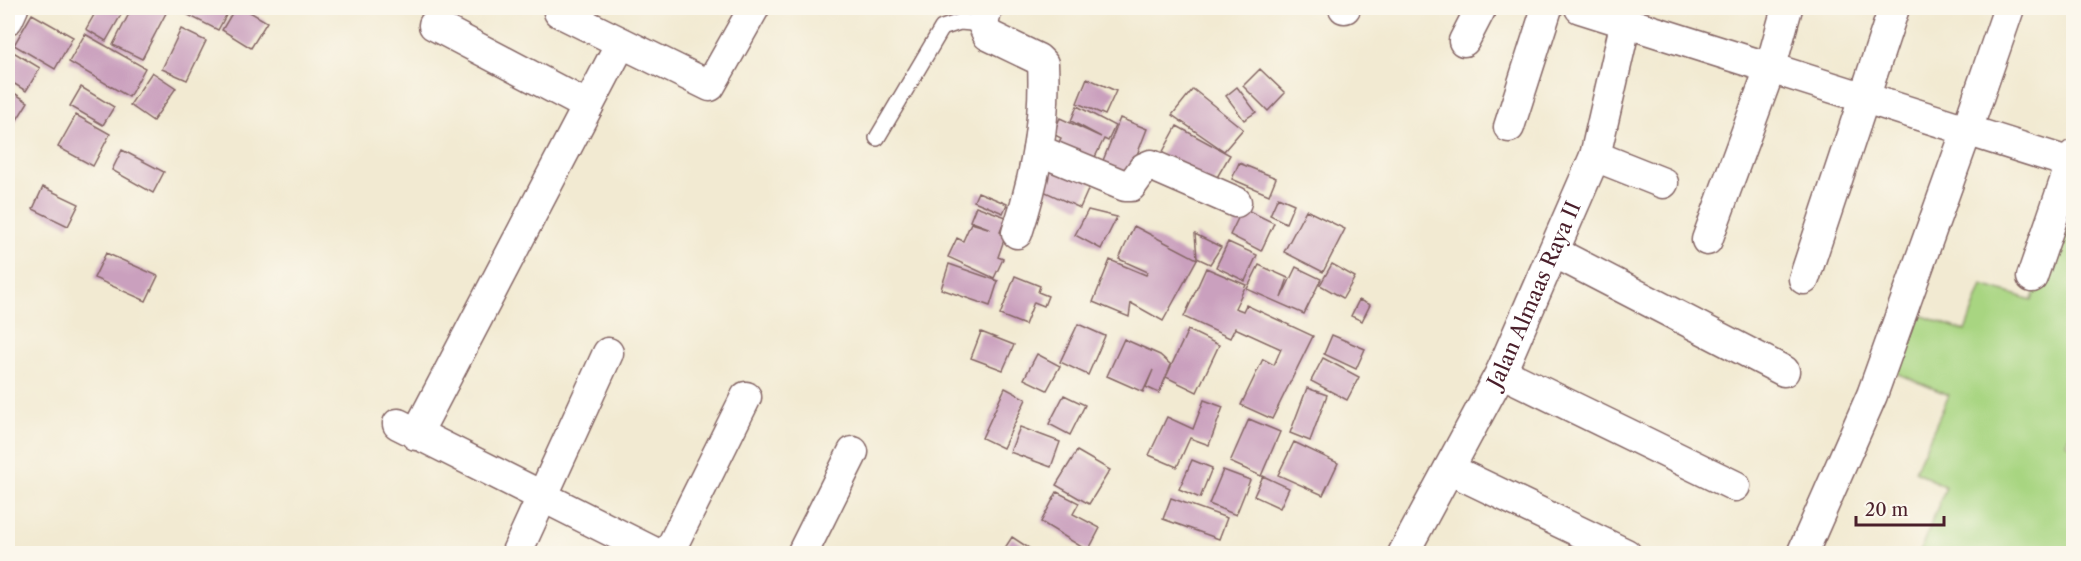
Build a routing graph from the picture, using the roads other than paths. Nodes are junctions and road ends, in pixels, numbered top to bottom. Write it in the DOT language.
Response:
graph roads {
  1 [pos="13,8"];
  2 [pos="754,8"];
  3 [pos="1480,8"];
  4 [pos="1547,8"];
  5 [pos="1580,8"];
  6 [pos="1787,8"];
  7 [pos="1894,8"];
  8 [pos="2009,8"];
  9 [pos="559,12"];
  10 [pos="985,16"];
  11 [pos="8,19"];
  12 [pos="1642,19"];
  13 [pos="434,26"];
  14 [pos="1464,41"];
  15 [pos="621,43"];
  16 [pos="1771,66"];
  17 [pos="1865,96"];
  18 [pos="588,106"];
  19 [pos="1509,127"];
  20 [pos="1967,130"];
  21 [pos="877,138"];
  22 [pos="1038,150"];
  23 [pos="1595,156"];
  24 [pos="2072,161"];
  25 [pos="1663,183"];
  26 [pos="1236,202"];
  27 [pos="1017,233"];
  28 [pos="1707,240"];
  29 [pos="1554,252"];
  30 [pos="2032,277"];
  31 [pos="1804,279"];
  32 [pos="608,353"];
  33 [pos="1784,371"];
  34 [pos="1501,372"];
  35 [pos="746,397"];
  36 [pos="853,452"];
  37 [pos="1449,470"];
  38 [pos="1735,486"];
  39 [pos="543,498"];
  40 [pos="516,554"];
  41 [pos="657,554"];
  42 [pos="668,554"];
  43 [pos="802,554"];
  44 [pos="1403,554"];
  45 [pos="1626,554"];
  46 [pos="1802,554"];
  1 -- 11 [label="street"];
  2 -- 15 [label="street"];
  3 -- 14 [label="street"];
  4 -- 19 [label="street"];
  5 -- 12 [label="street"];
  6 -- 16 [label="street"];
  7 -- 17 [label="street"];
  8 -- 20 [label="street"];
  9 -- 15 [label="street"];
  10 -- 21 [label="lane"];
  10 -- 22 [label="street"];
  12 -- 16 [label="street"];
  12 -- 23 [label="street, Jalan Almaas Raya II"];
  13 -- 18 [label="street"];
  15 -- 18 [label="street"];
  16 -- 17 [label="street"];
  16 -- 28 [label="street"];
  17 -- 20 [label="street"];
  17 -- 31 [label="street"];
  18 -- 39 [label="street"];
  20 -- 24 [label="street"];
  20 -- 46 [label="street"];
  22 -- 26 [label="street"];
  22 -- 27 [label="street"];
  23 -- 25 [label="street"];
  23 -- 29 [label="street, Jalan Almaas Raya II"];
  24 -- 30 [label="street"];
  29 -- 33 [label="street"];
  29 -- 34 [label="street, Jalan Almaas Raya II"];
  32 -- 39 [label="street"];
  34 -- 37 [label="street, Jalan Almaas Raya II"];
  34 -- 38 [label="street"];
  35 -- 42 [label="street"];
  36 -- 43 [label="street"];
  37 -- 44 [label="street, Jalan Almaas Raya II"];
  37 -- 45 [label="street"];
  39 -- 40 [label="street"];
  39 -- 41 [label="street"];
}
